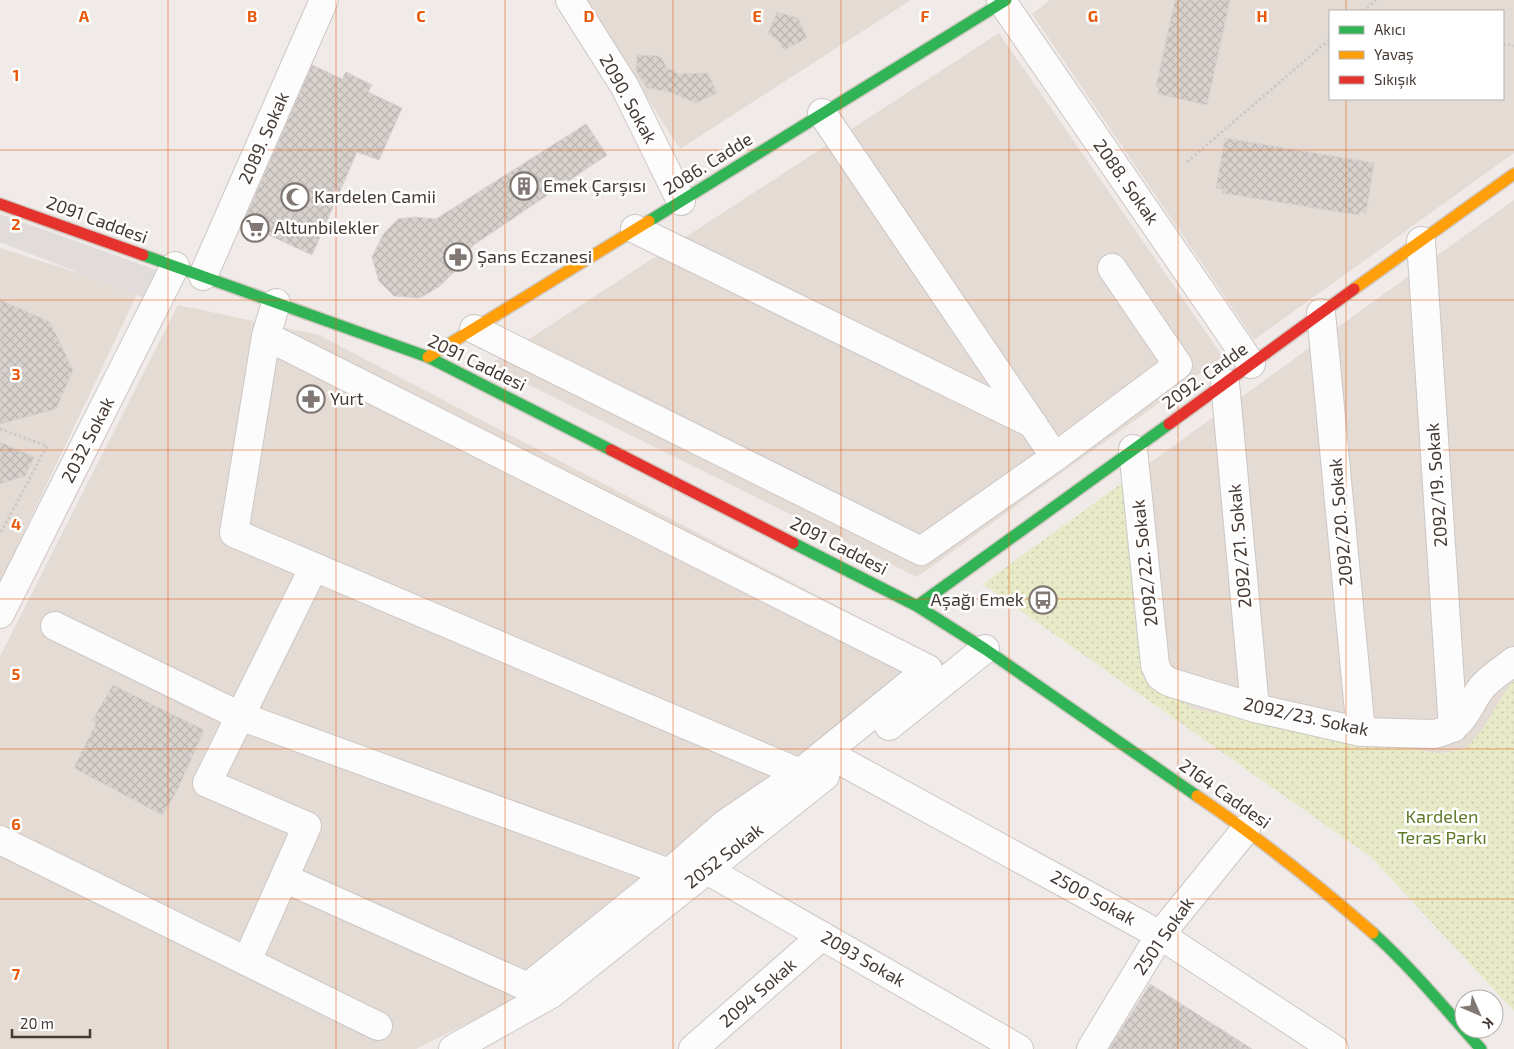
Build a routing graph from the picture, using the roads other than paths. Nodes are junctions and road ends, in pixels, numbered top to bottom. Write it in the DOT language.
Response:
graph roads {
  1 [pos="324,0"];
  2 [pos="570,0"];
  3 [pos="1003,1"];
  4 [pos="822,113"];
  5 [pos="1514,174"];
  6 [pos="681,201"];
  7 [pos="0,204"];
  8 [pos="635,229"];
  9 [pos="1421,241"];
  10 [pos="175,266"];
  11 [pos="1112,268"];
  12 [pos="203,276"];
  13 [pos="276,303"];
  14 [pos="1322,313"];
  15 [pos="474,329"];
  16 [pos="266,336"];
  17 [pos="428,357"];
  18 [pos="1251,364"];
  19 [pos="1225,383"];
  20 [pos="1033,424"];
  21 [pos="1133,450"];
  22 [pos="1055,456"];
  23 [pos="314,566"];
  24 [pos="917,606"];
  25 [pos="0,614"];
  26 [pos="55,626"];
  27 [pos="985,649"];
  28 [pos="1514,661"];
  29 [pos="1160,676"];
  30 [pos="1255,708"];
  31 [pos="240,716"];
  32 [pos="1453,728"];
  33 [pos="1361,732"];
  34 [pos="843,762"];
  35 [pos="800,773"];
  36 [pos="1246,829"];
  37 [pos="0,840"];
  38 [pos="707,870"];
  39 [pos="669,873"];
  40 [pos="284,878"];
  41 [pos="1160,935"];
  42 [pos="822,936"];
  43 [pos="247,962"];
  44 [pos="378,1026"];
  45 [pos="453,1049"];
  46 [pos="692,1049"];
  47 [pos="1019,1049"];
  48 [pos="1091,1049"];
  49 [pos="1334,1049"];
  50 [pos="1481,1049"];
  1 -- 12 [label="street, 2089. Sokak"];
  2 -- 6 [label="street, 2090. Sokak"];
  3 -- 4 [label="street, 2086. Cadde"];
  3 -- 18 [label="street, 2088. Sokak"];
  4 -- 6 [label="street, 2086. Cadde"];
  4 -- 20 [label="street"];
  5 -- 9 [label="street, 2092. Cadde"];
  6 -- 8 [label="street, 2086. Cadde"];
  7 -- 10 [label="street, 2091 Caddesi"];
  8 -- 15 [label="street, 2086. Cadde"];
  8 -- 20 [label="street"];
  9 -- 14 [label="street, 2092. Cadde"];
  9 -- 32 [label="street, 2092/19. Sokak"];
  10 -- 12 [label="street, 2091 Caddesi"];
  10 -- 25 [label="street, 2032 Sokak"];
  11 -- 22 [label="street"];
  12 -- 13 [label="street, 2091 Caddesi"];
  13 -- 16 [label="street"];
  13 -- 17 [label="street, 2091 Caddesi"];
  14 -- 18 [label="street, 2092. Cadde"];
  14 -- 33 [label="street, 2092/20. Sokak"];
  15 -- 17 [label="street, 2086. Cadde"];
  15 -- 22 [label="street"];
  16 -- 23 [label="street"];
  16 -- 35 [label="street"];
  17 -- 24 [label="street, 2091 Caddesi"];
  18 -- 19 [label="street, 2092. Cadde"];
  19 -- 21 [label="street, 2092. Cadde"];
  19 -- 30 [label="street, 2092/21. Sokak"];
  20 -- 22 [label="street"];
  21 -- 24 [label="street, 2092. Cadde"];
  21 -- 29 [label="street, 2092/22. Sokak"];
  23 -- 31 [label="street"];
  23 -- 35 [label="street"];
  24 -- 27 [label="street, 2164 Caddesi"];
  26 -- 31 [label="street"];
  27 -- 34 [label="street, 2052 Sokak"];
  27 -- 36 [label="street, 2164 Caddesi"];
  28 -- 32 [label="street"];
  29 -- 30 [label="street, 2092/23. Sokak"];
  30 -- 33 [label="street, 2092/23. Sokak"];
  31 -- 39 [label="street"];
  31 -- 40 [label="street"];
  32 -- 33 [label="street, 2092/23. Sokak"];
  34 -- 38 [label="street, 2052 Sokak"];
  34 -- 41 [label="street, 2500 Sokak"];
  35 -- 39 [label="street"];
  36 -- 41 [label="street, 2501 Sokak"];
  36 -- 50 [label="street, 2164 Caddesi"];
  37 -- 43 [label="street"];
  38 -- 42 [label="street, 2093 Sokak"];
  38 -- 45 [label="street, 2052 Sokak"];
  39 -- 40 [label="street"];
  40 -- 43 [label="street"];
  41 -- 48 [label="street, 2501 Sokak"];
  41 -- 49 [label="street, 2500 Sokak"];
  42 -- 46 [label="street, 2094 Sokak"];
  42 -- 47 [label="street, 2093 Sokak"];
  43 -- 44 [label="street"];
}
